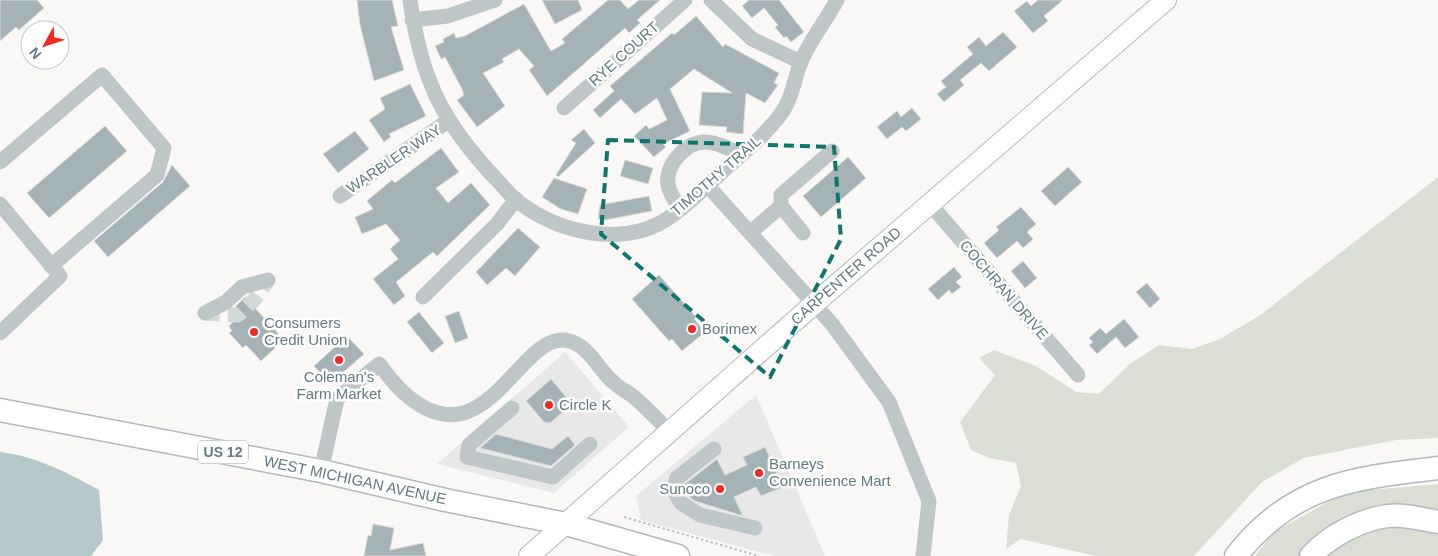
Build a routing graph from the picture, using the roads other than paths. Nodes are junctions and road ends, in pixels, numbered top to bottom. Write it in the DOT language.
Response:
graph roads {
  1 [pos="410,0"];
  2 [pos="495,0"];
  3 [pos="685,0"];
  4 [pos="711,0"];
  5 [pos="837,0"];
  6 [pos="1166,0"];
  7 [pos="412,20"];
  8 [pos="801,62"];
  9 [pos="564,108"];
  10 [pos="448,121"];
  11 [pos="832,151"];
  12 [pos="741,155"];
  13 [pos="0,162"];
  14 [pos="707,185"];
  15 [pos="340,196"];
  16 [pos="516,199"];
  17 [pos="0,204"];
  18 [pos="930,204"];
  19 [pos="781,206"];
  20 [pos="680,209"];
  21 [pos="751,232"];
  22 [pos="803,233"];
  23 [pos="51,266"];
  24 [pos="268,280"];
  25 [pos="423,297"];
  26 [pos="814,304"];
  27 [pos="206,313"];
  28 [pos="0,333"];
  29 [pos="1078,375"];
  30 [pos="512,408"];
  31 [pos="0,410"];
  32 [pos="670,432"];
  33 [pos="590,444"];
  34 [pos="714,449"];
  35 [pos="1438,468"];
  36 [pos="321,471"];
  37 [pos="1438,522"];
  38 [pos="566,524"];
  39 [pos="755,528"];
  40 [pos="529,556"];
  41 [pos="678,556"];
  42 [pos="923,556"];
  43 [pos="1236,556"];
  44 [pos="1311,556"];
  1 -- 7 [label="street, TIMOTHY TRAIL"];
  2 -- 7 [label="street"];
  3 -- 9 [label="street, RYE COURT"];
  4 -- 8 [label="street"];
  5 -- 8 [label="street, TIMOTHY TRAIL"];
  6 -- 18 [label="main road, CARPENTER ROAD"];
  7 -- 10 [label="street, TIMOTHY TRAIL"];
  8 -- 12 [label="street, TIMOTHY TRAIL"];
  10 -- 15 [label="street, WARBLER WAY"];
  10 -- 16 [label="street, TIMOTHY TRAIL"];
  11 -- 19 [label="street"];
  12 -- 14 [label="street, TIMOTHY TRAIL"];
  12 -- 20 [label="street"];
  13 -- 23 [label="street"];
  14 -- 20 [label="street, TIMOTHY TRAIL"];
  14 -- 21 [label="street"];
  16 -- 20 [label="street, TIMOTHY TRAIL"];
  16 -- 25 [label="street"];
  17 -- 23 [label="street"];
  18 -- 26 [label="main road, CARPENTER ROAD"];
  18 -- 29 [label="street, COCHRAN DRIVE"];
  19 -- 21 [label="street"];
  19 -- 22 [label="street"];
  21 -- 26 [label="street"];
  23 -- 28 [label="street"];
  24 -- 27 [label="street"];
  26 -- 32 [label="main road, CARPENTER ROAD"];
  26 -- 42 [label="street"];
  30 -- 33 [label="street"];
  31 -- 36 [label="highway, WEST MICHIGAN AVENUE / US 12"];
  32 -- 36 [label="street"];
  32 -- 38 [label="main road, CARPENTER ROAD"];
  34 -- 39 [label="street"];
  35 -- 43 [label="highway"];
  36 -- 38 [label="highway, WEST MICHIGAN AVENUE / US 12"];
  37 -- 44 [label="highway"];
  38 -- 40 [label="main road, CARPENTER ROAD"];
  38 -- 41 [label="highway, WEST MICHIGAN AVENUE / US 12"];
}
